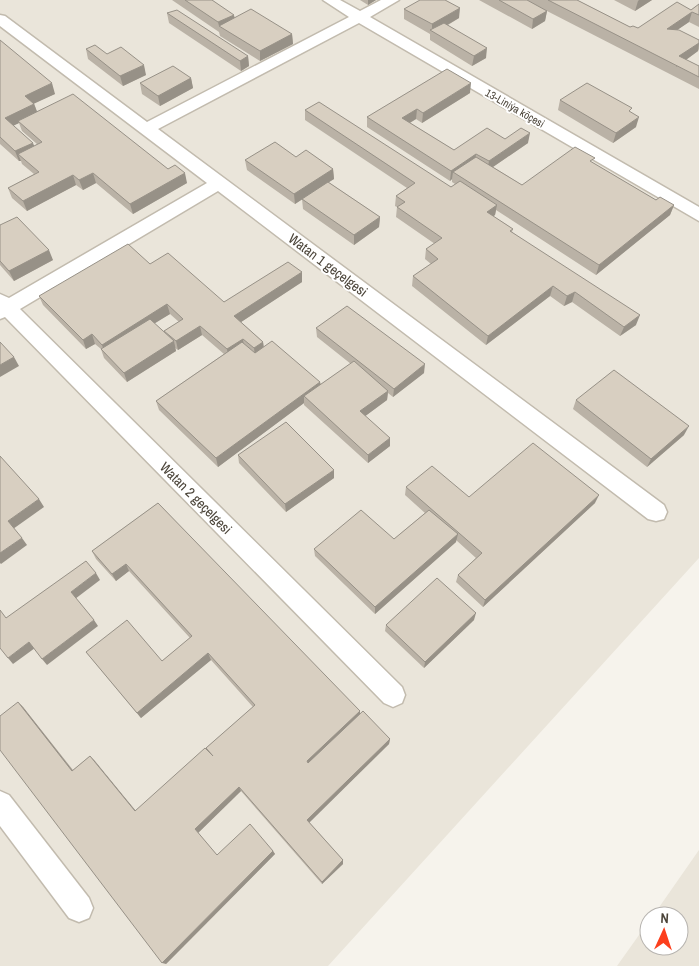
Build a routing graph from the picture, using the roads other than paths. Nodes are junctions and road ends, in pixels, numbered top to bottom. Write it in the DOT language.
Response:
graph roads {
  1 [pos="330,0"];
  2 [pos="392,0"];
  3 [pos="359,17"];
  4 [pos="0,19"];
  5 [pos="146,129"];
  6 [pos="219,183"];
  7 [pos="699,215"];
  8 [pos="2,307"];
  9 [pos="656,512"];
  10 [pos="393,695"];
  11 [pos="0,804"];
  12 [pos="79,908"];
  1 -- 3 [label="street, 13-Liniýa köçesi"];
  2 -- 3 [label="street"];
  3 -- 5 [label="street"];
  3 -- 7 [label="street, 13-Liniýa köçesi"];
  4 -- 5 [label="street, Watan 1 geçelgesi"];
  5 -- 6 [label="street, Watan 1 geçelgesi"];
  6 -- 8 [label="street"];
  6 -- 9 [label="street, Watan 1 geçelgesi"];
  8 -- 10 [label="street, Watan 2 geçelgesi"];
  11 -- 12 [label="street"];
}
